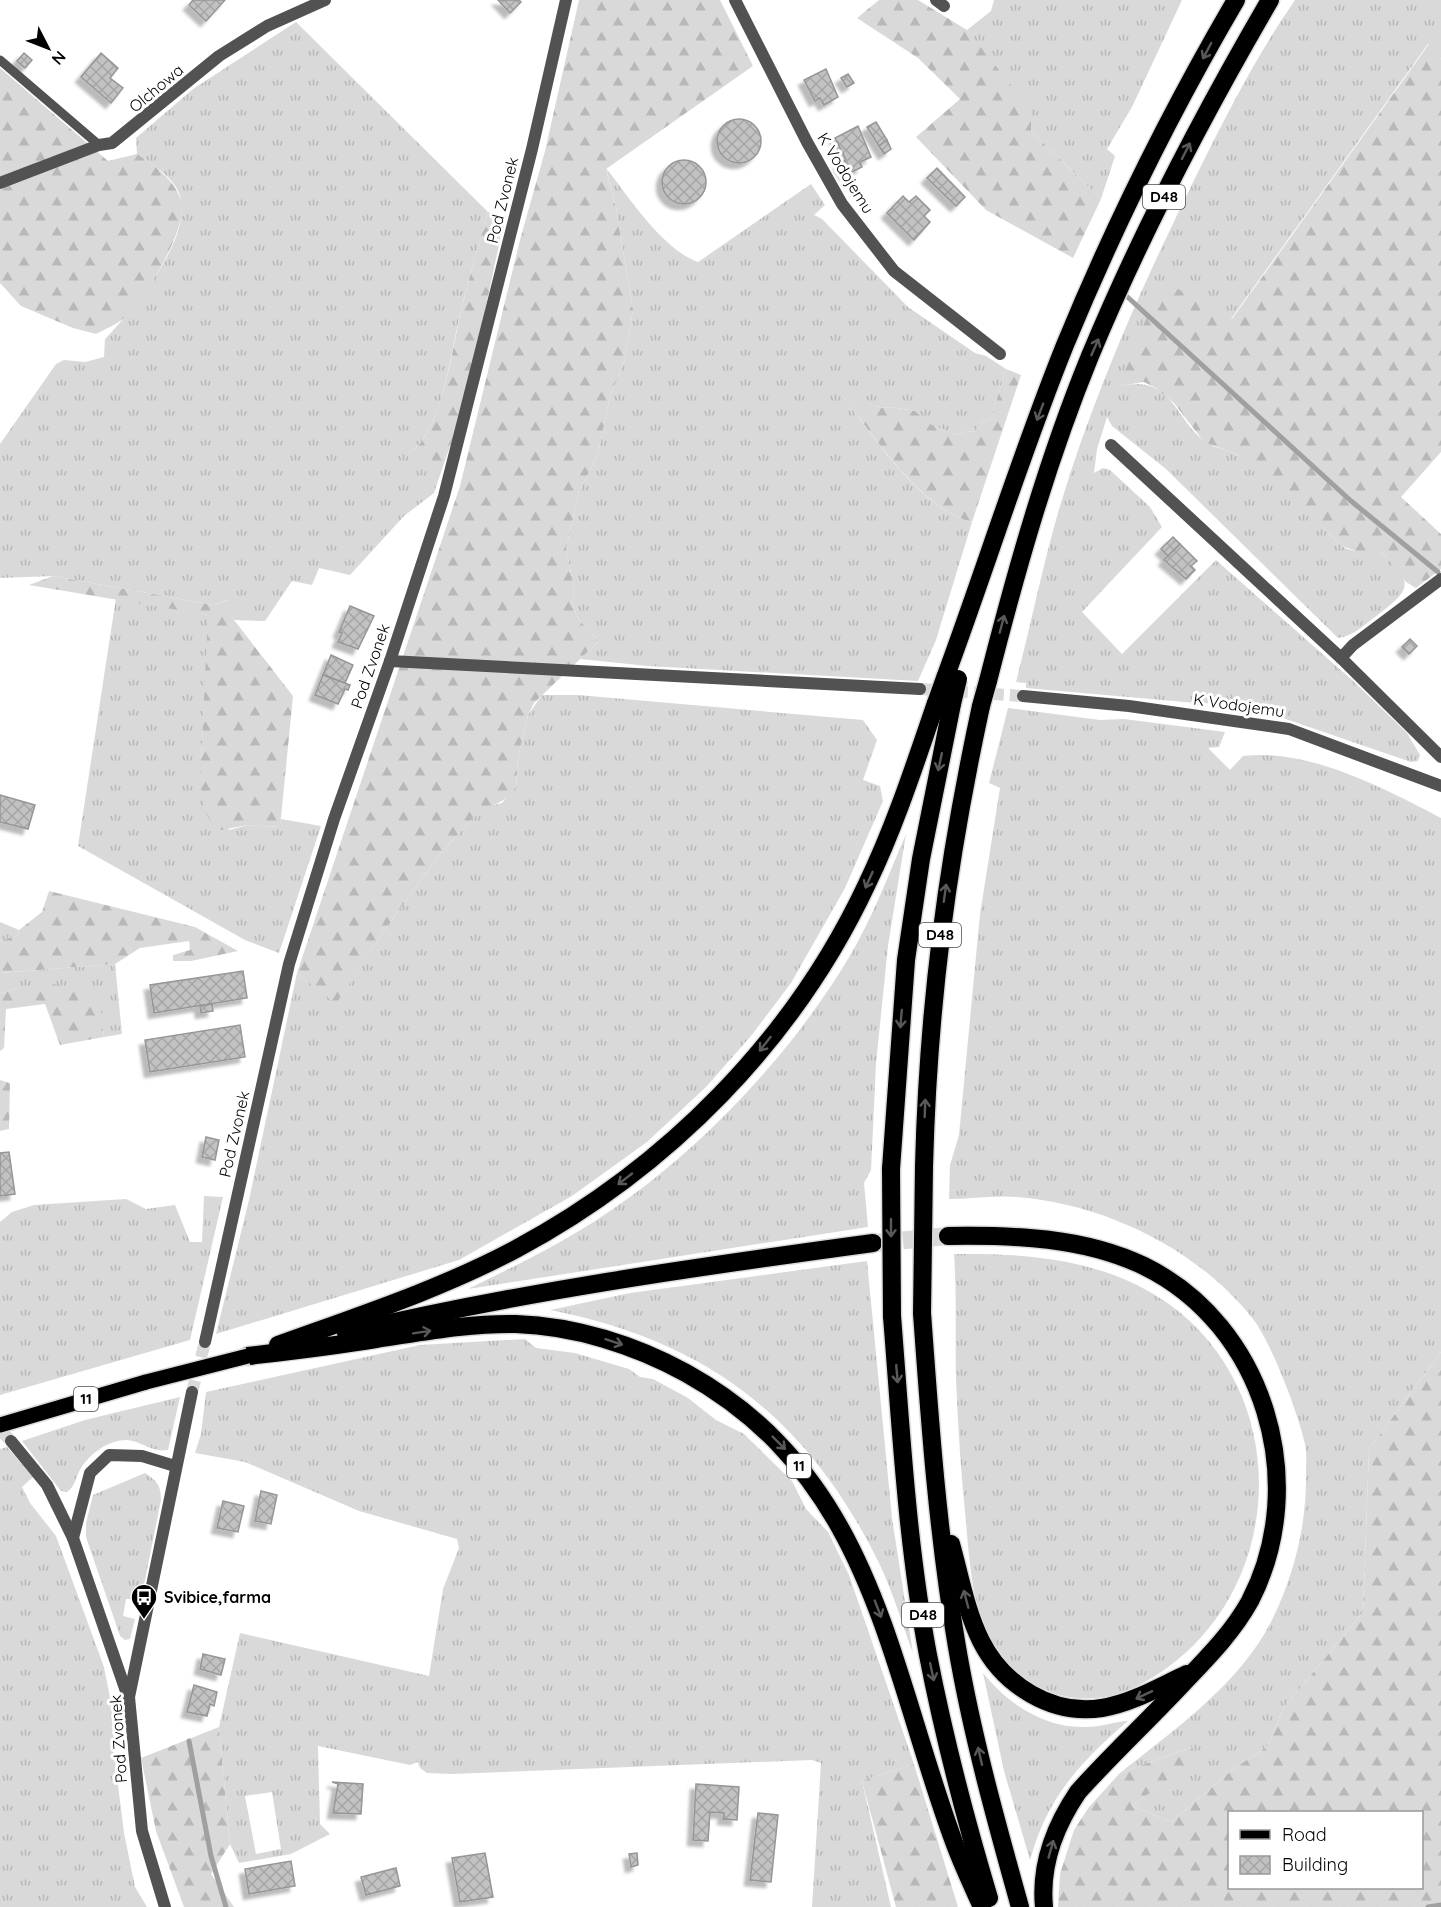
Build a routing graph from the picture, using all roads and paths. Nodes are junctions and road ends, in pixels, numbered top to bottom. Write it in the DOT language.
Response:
graph roads {
  1 [pos="325,0"];
  2 [pos="566,0"];
  3 [pos="735,0"];
  4 [pos="1236,0"];
  5 [pos="1270,0"];
  6 [pos="0,60"];
  7 [pos="99,145"];
  8 [pos="0,183"];
  9 [pos="1000,354"];
  10 [pos="1111,445"];
  11 [pos="1441,579"];
  12 [pos="1341,658"];
  13 [pos="390,661"];
  14 [pos="920,689"];
  15 [pos="1023,696"];
  16 [pos="944,704"];
  17 [pos="1441,757"];
  18 [pos="1441,786"];
  19 [pos="948,1236"];
  20 [pos="873,1243"];
  21 [pos="205,1342"];
  22 [pos="248,1356"];
  23 [pos="192,1392"];
  24 [pos="0,1425"];
  25 [pos="11,1441"];
  26 [pos="175,1467"];
  27 [pos="934,1479"];
  28 [pos="74,1538"];
  29 [pos="1197,1669"];
  30 [pos="129,1697"];
  31 [pos="165,1907"];
  32 [pos="982,1907"];
  33 [pos="991,1907"];
  34 [pos="1020,1907"];
  35 [pos="1044,1907"];
  1 -- 7 [label="street, Olchowa"];
  2 -- 13 [label="street, Pod Zvonek"];
  3 -- 9 [label="street, K Vodojemu"];
  4 -- 16 [label="highway, D48, one-way, bridge"];
  27 -- 5 [label="highway, D48, one-way, bridge"];
  6 -- 7 [label="lane"];
  7 -- 8 [label="street, Olchowa"];
  10 -- 12 [label="street"];
  11 -- 12 [label="street"];
  12 -- 17 [label="street"];
  13 -- 14 [label="street"];
  13 -- 21 [label="street, Pod Zvonek"];
  15 -- 18 [label="street, K Vodojemu"];
  16 -- 22 [label="highway, one-way"];
  16 -- 33 [label="highway, D48, one-way, bridge"];
  19 -- 29 [label="highway"];
  20 -- 22 [label="highway, 11"];
  22 -- 24 [label="main road, 11, bridge"];
  22 -- 32 [label="highway, 11, one-way"];
  23 -- 26 [label="street, Pod Zvonek"];
  25 -- 28 [label="street"];
  26 -- 28 [label="street"];
  26 -- 30 [label="street, Pod Zvonek"];
  29 -- 27 [label="highway, one-way"];
  34 -- 27 [label="highway, D48, one-way"];
  28 -- 30 [label="street"];
  35 -- 29 [label="highway, one-way"];
  30 -- 31 [label="street, Pod Zvonek"];
}
